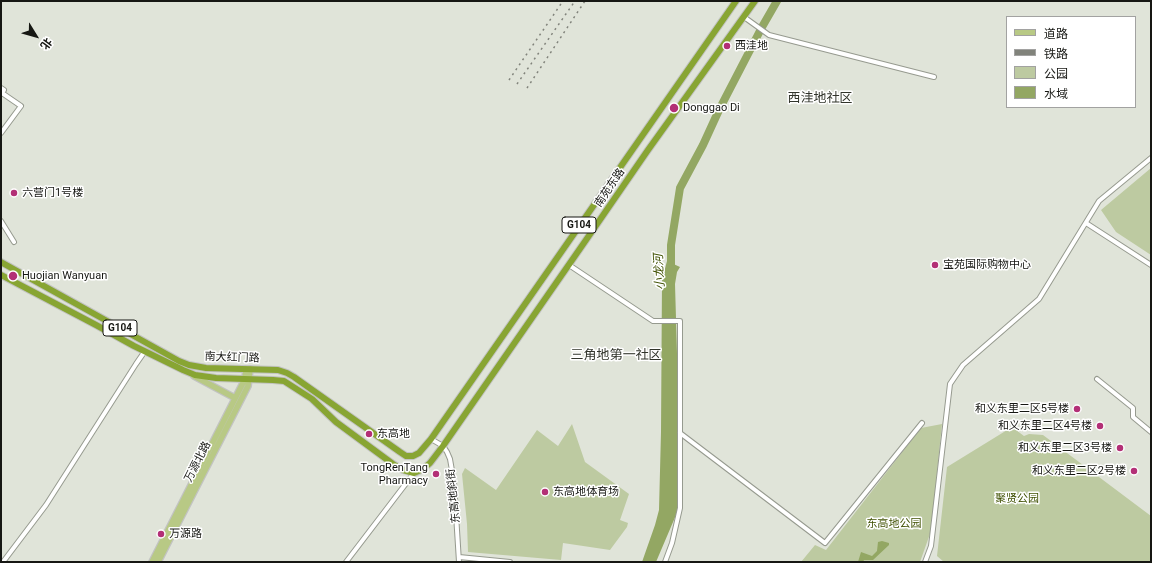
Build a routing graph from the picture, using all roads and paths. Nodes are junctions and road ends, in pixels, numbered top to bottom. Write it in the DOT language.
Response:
graph roads {
  1 [pos="736,1"];
  2 [pos="755,1"];
  3 [pos="744,17"];
  4 [pos="934,77"];
  5 [pos="1,88"];
  6 [pos="1,94"];
  7 [pos="1,133"];
  8 [pos="1151,158"];
  9 [pos="1,221"];
  10 [pos="1086,223"];
  11 [pos="14,242"];
  12 [pos="1,262"];
  13 [pos="569,265"];
  14 [pos="1151,265"];
  15 [pos="1,275"];
  16 [pos="145,351"];
  17 [pos="248,369"];
  18 [pos="183,370"];
  19 [pos="247,379"];
  20 [pos="1097,379"];
  21 [pos="235,398"];
  22 [pos="922,424"];
  23 [pos="1151,432"];
  24 [pos="680,433"];
  25 [pos="431,438"];
  26 [pos="443,446"];
  27 [pos="414,473"];
  28 [pos="459,560"];
  29 [pos="3,562"];
  30 [pos="152,562"];
  31 [pos="158,562"];
  32 [pos="346,562"];
  33 [pos="510,562"];
  34 [pos="665,562"];
  35 [pos="925,562"];
  1 -- 25 [label="highway, 南苑东路 / G104"];
  2 -- 3 [label="highway, 南苑东路 / G104"];
  3 -- 4 [label="street"];
  3 -- 13 [label="highway, 南苑东路 / G104"];
  5 -- 6 [label="street"];
  6 -- 7 [label="street"];
  8 -- 10 [label="street"];
  9 -- 11 [label="street"];
  10 -- 14 [label="street"];
  10 -- 35 [label="street"];
  12 -- 17 [label="highway, 南大红门路 / G104"];
  13 -- 24 [label="street"];
  13 -- 26 [label="highway, 南苑东路 / G104"];
  15 -- 16 [label="highway, 南大红门路 / G104"];
  16 -- 18 [label="highway, 南大红门路 / G104"];
  16 -- 29 [label="street"];
  17 -- 19 [label="main road"];
  17 -- 25 [label="highway, 南大红门路 / G104"];
  18 -- 19 [label="highway, 南大红门路 / G104"];
  18 -- 21 [label="main road"];
  19 -- 21 [label="main road, 万源北路"];
  19 -- 27 [label="highway, 南大红门路 / G104"];
  19 -- 31 [label="main road, 万源北路"];
  20 -- 23 [label="street"];
  21 -- 30 [label="main road, 万源北路"];
  22 -- 24 [label="street"];
  24 -- 34 [label="street"];
  25 -- 26 [label="street"];
  26 -- 27 [label="highway, G104"];
  26 -- 28 [label="street, 东高地斜街"];
  27 -- 32 [label="street"];
  28 -- 33 [label="street"];
}
